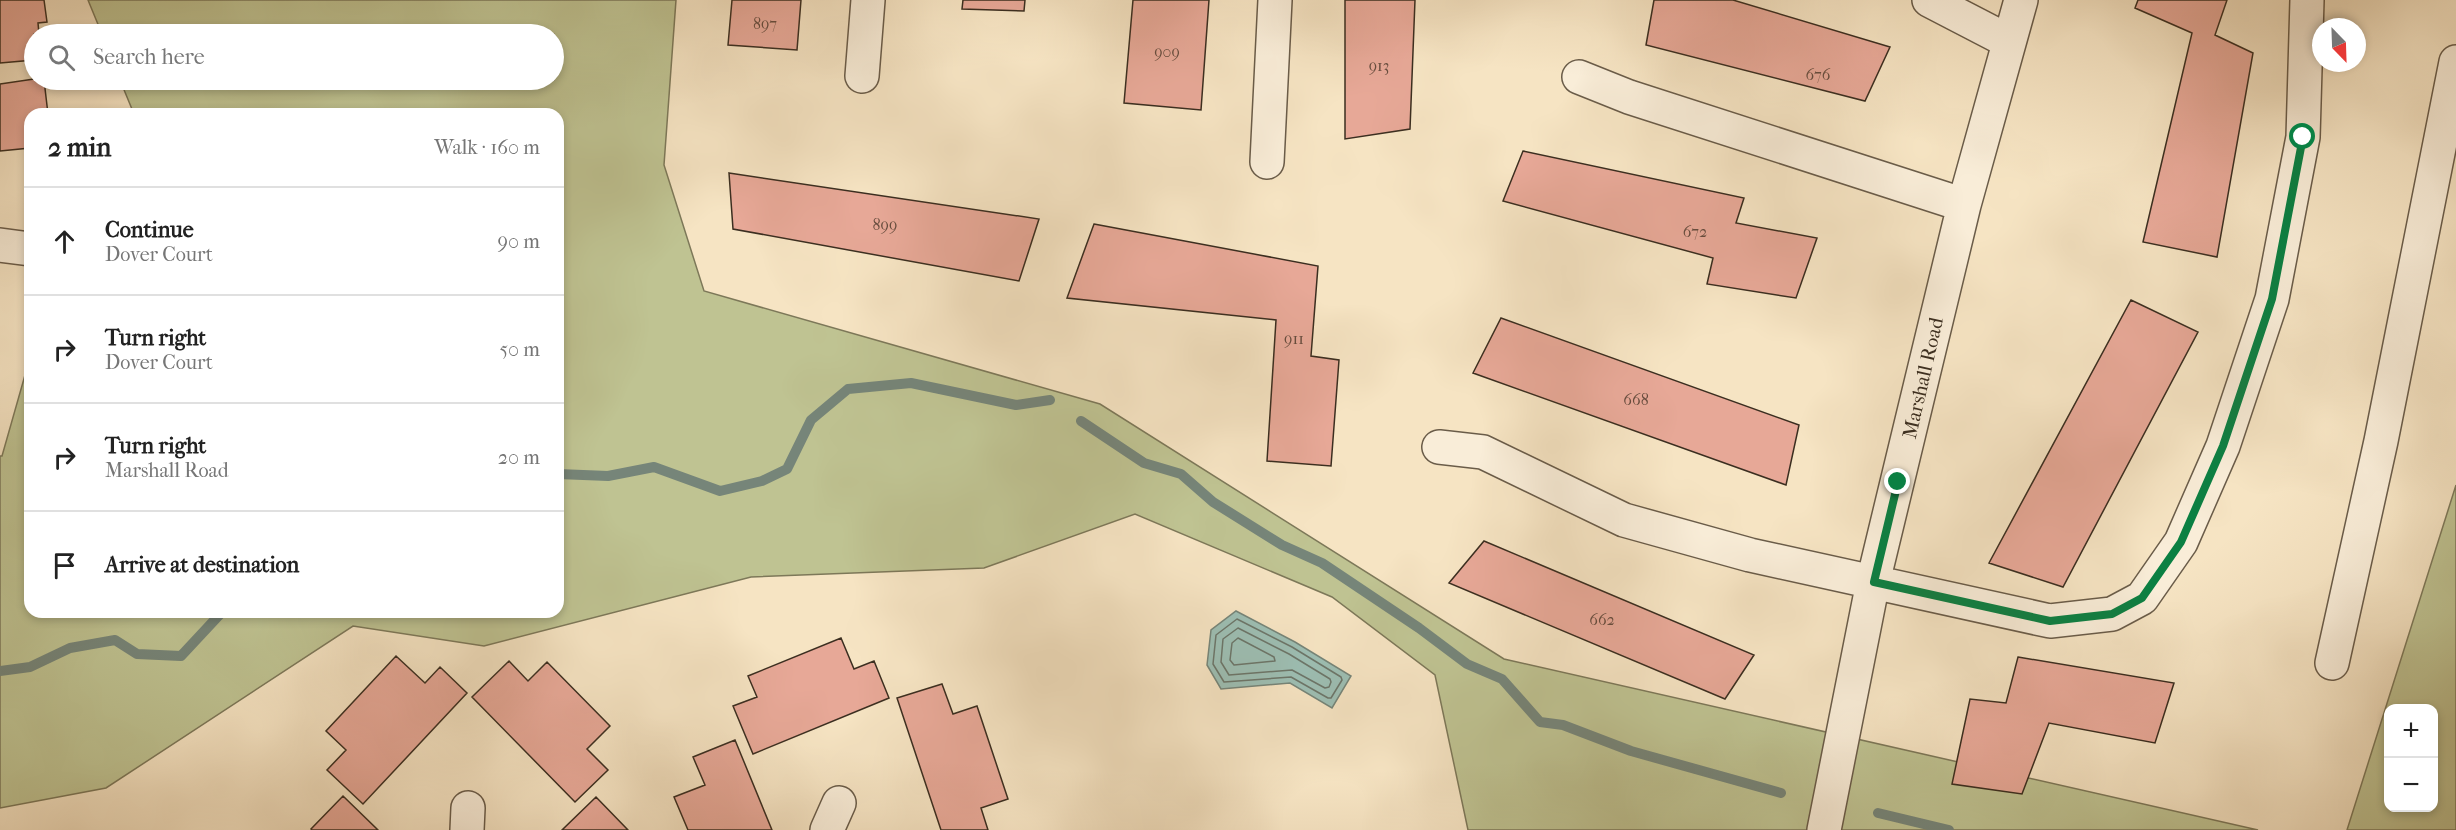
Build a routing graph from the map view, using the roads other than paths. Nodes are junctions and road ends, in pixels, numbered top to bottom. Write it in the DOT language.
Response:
graph roads {
  1 [pos="868,0"];
  2 [pos="1275,0"];
  3 [pos="1929,0"];
  4 [pos="2021,0"];
  5 [pos="2307,0"];
  6 [pos="2008,41"];
  7 [pos="2456,62"];
  8 [pos="862,76"];
  9 [pos="1579,77"];
  10 [pos="1268,162"];
  11 [pos="1964,205"];
  12 [pos="0,245"];
  13 [pos="24,248"];
  14 [pos="1439,447"];
  15 [pos="1874,582"];
  16 [pos="2332,663"];
  17 [pos="1824,830"];
  1 -- 8 [label="street"];
  2 -- 10 [label="street"];
  3 -- 6 [label="street"];
  4 -- 6 [label="street, Marshall Road"];
  5 -- 15 [label="street"];
  6 -- 11 [label="street, Marshall Road"];
  7 -- 16 [label="street"];
  9 -- 11 [label="street"];
  11 -- 15 [label="street, Marshall Road"];
  12 -- 13 [label="street"];
  14 -- 15 [label="street"];
  15 -- 17 [label="street, Marshall Road"];
}
